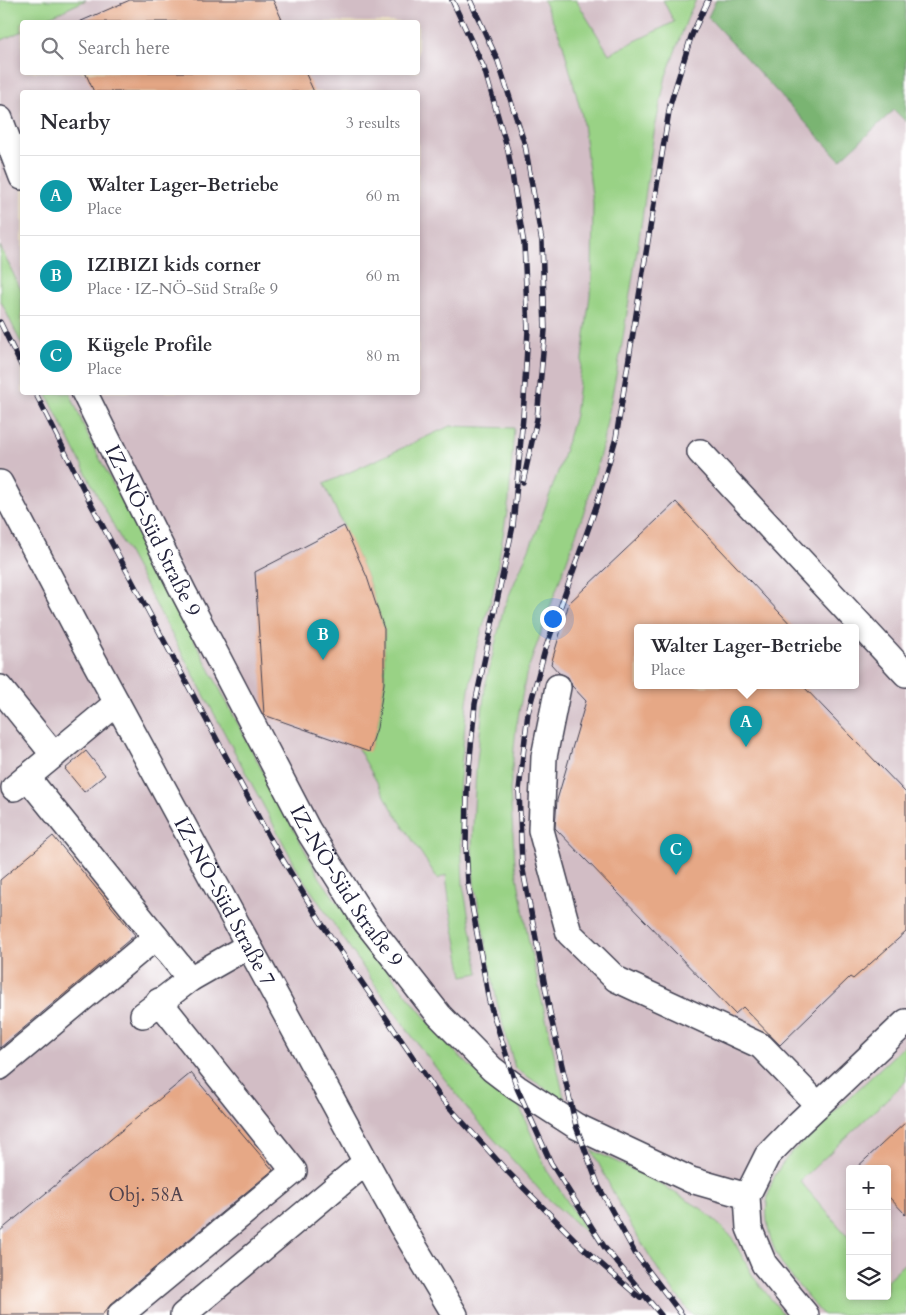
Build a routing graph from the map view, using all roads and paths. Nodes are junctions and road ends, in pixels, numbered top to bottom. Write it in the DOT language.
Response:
graph roads {
  1 [pos="0,119"];
  2 [pos="20,171"];
  3 [pos="86,395"];
  4 [pos="700,452"];
  5 [pos="0,484"];
  6 [pos="906,674"];
  7 [pos="558,687"];
  8 [pos="3,699"];
  9 [pos="117,703"];
  10 [pos="54,755"];
  11 [pos="156,937"];
  12 [pos="248,946"];
  13 [pos="190,979"];
  14 [pos="906,1022"];
  15 [pos="0,1067"];
  16 [pos="818,1104"];
  17 [pos="366,1162"];
  18 [pos="747,1196"];
  19 [pos="120,1315"];
  20 [pos="183,1315"];
  21 [pos="455,1315"];
  22 [pos="806,1315"];
  1 -- 2 [label="street"];
  3 -- 18 [label="street, IZ-NÖ-Süd Straße 9"];
  4 -- 6 [label="street"];
  5 -- 9 [label="street, IZ-NÖ-Süd Straße 7"];
  7 -- 16 [label="street"];
  8 -- 10 [label="street"];
  9 -- 10 [label="street"];
  9 -- 12 [label="street, IZ-NÖ-Süd Straße 7"];
  10 -- 11 [label="street"];
  11 -- 13 [label="street"];
  11 -- 15 [label="street"];
  12 -- 13 [label="street"];
  12 -- 17 [label="street, IZ-NÖ-Süd Straße 7"];
  13 -- 19 [label="street"];
  14 -- 16 [label="street"];
  16 -- 18 [label="street"];
  17 -- 20 [label="street"];
  17 -- 21 [label="street, IZ-NÖ-Süd Straße 7"];
  18 -- 22 [label="street"];
}
